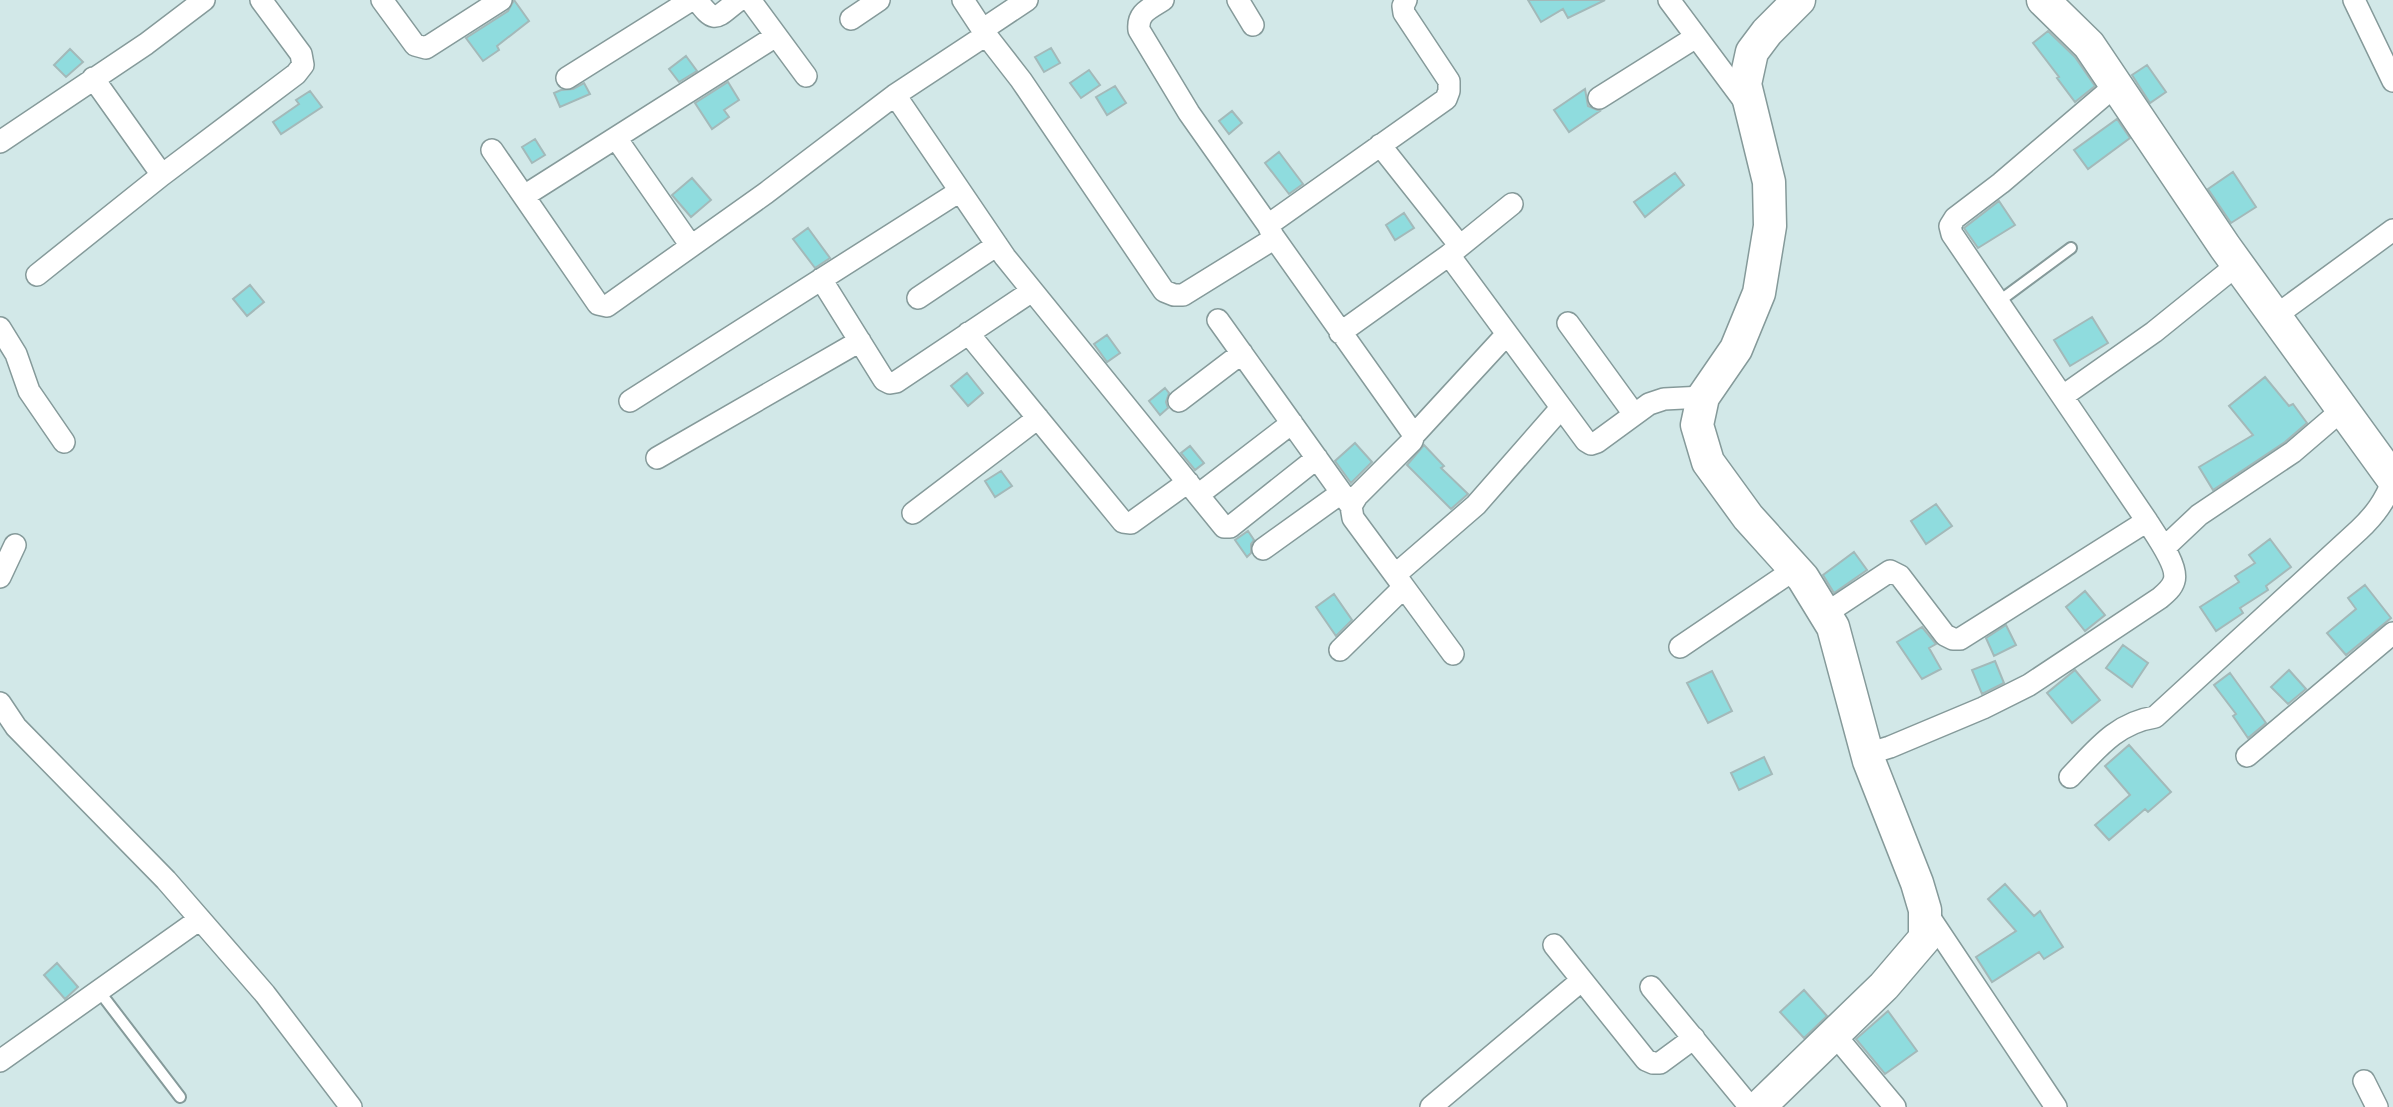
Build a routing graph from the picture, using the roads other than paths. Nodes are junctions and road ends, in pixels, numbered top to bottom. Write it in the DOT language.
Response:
graph roads {
  1 [pos="204,0"];
  2 [pos="261,0"];
  3 [pos="382,0"];
  4 [pos="501,0"];
  5 [pos="691,0"];
  6 [pos="697,0"];
  7 [pos="739,0"];
  8 [pos="750,0"];
  9 [pos="879,0"];
  10 [pos="963,0"];
  11 [pos="1027,0"];
  12 [pos="1163,0"];
  13 [pos="1238,0"];
  14 [pos="1406,0"];
  15 [pos="1669,0"];
  16 [pos="1798,0"];
  17 [pos="2043,0"];
  18 [pos="2354,0"];
  19 [pos="850,19"];
  20 [pos="1253,25"];
  21 [pos="984,32"];
  22 [pos="776,36"];
  23 [pos="1696,37"];
  24 [pos="806,76"];
  25 [pos="93,78"];
  26 [pos="567,78"];
  27 [pos="2393,81"];
  28 [pos="2116,85"];
  29 [pos="895,95"];
  30 [pos="1599,98"];
  31 [pos="1751,110"];
  32 [pos="616,138"];
  33 [pos="0,142"];
  34 [pos="1380,145"];
  35 [pos="492,150"];
  36 [pos="162,175"];
  37 [pos="960,191"];
  38 [pos="524,196"];
  39 [pos="1512,204"];
  40 [pos="2393,230"];
  41 [pos="1271,231"];
  42 [pos="997,245"];
  43 [pos="691,247"];
  44 [pos="2071,248"];
  45 [pos="1455,251"];
  46 [pos="2238,265"];
  47 [pos="37,275"];
  48 [pos="821,279"];
  49 [pos="1032,291"];
  50 [pos="918,298"];
  51 [pos="1998,302"];
  52 [pos="2274,317"];
  53 [pos="1218,320"];
  54 [pos="1568,323"];
  55 [pos="0,328"];
  56 [pos="968,333"];
  57 [pos="1340,333"];
  58 [pos="1507,334"];
  59 [pos="860,341"];
  60 [pos="1242,354"];
  61 [pos="2063,396"];
  62 [pos="1703,397"];
  63 [pos="630,401"];
  64 [pos="1179,401"];
  65 [pos="1562,408"];
  66 [pos="2342,410"];
  67 [pos="1634,414"];
  68 [pos="1038,418"];
  69 [pos="1292,423"];
  70 [pos="1414,435"];
  71 [pos="64,442"];
  72 [pos="657,458"];
  73 [pos="1317,458"];
  74 [pos="2393,479"];
  75 [pos="1193,489"];
  76 [pos="1346,499"];
  77 [pos="913,513"];
  78 [pos="2147,521"];
  79 [pos="15,545"];
  80 [pos="2164,548"];
  81 [pos="1263,549"];
  82 [pos="1795,569"];
  83 [pos="0,577"];
  84 [pos="1398,579"];
  85 [pos="1825,614"];
  86 [pos="2393,634"];
  87 [pos="1680,647"];
  88 [pos="1340,650"];
  89 [pos="1453,654"];
  90 [pos="0,703"];
  91 [pos="1867,754"];
  92 [pos="2247,756"];
  93 [pos="2070,777"];
  94 [pos="1925,910"];
  95 [pos="200,919"];
  96 [pos="1554,945"];
  97 [pos="1582,980"];
  98 [pos="1651,987"];
  99 [pos="99,991"];
  100 [pos="1834,1034"];
  101 [pos="1694,1038"];
  102 [pos="0,1061"];
  103 [pos="2364,1081"];
  104 [pos="180,1097"];
  105 [pos="351,1107"];
  106 [pos="1432,1107"];
  107 [pos="1750,1107"];
  108 [pos="1759,1107"];
  109 [pos="1895,1107"];
  110 [pos="2056,1107"];
  111 [pos="2377,1107"];
  1 -- 25 [label="street"];
  2 -- 36 [label="street"];
  3 -- 4 [label="street"];
  5 -- 26 [label="street"];
  6 -- 7 [label="street"];
  8 -- 22 [label="street"];
  9 -- 19 [label="street"];
  10 -- 21 [label="street"];
  11 -- 21 [label="street"];
  12 -- 41 [label="street"];
  13 -- 20 [label="street"];
  14 -- 34 [label="street"];
  15 -- 23 [label="street"];
  16 -- 31 [label="street"];
  17 -- 28 [label="street"];
  18 -- 27 [label="street"];
  21 -- 29 [label="street"];
  21 -- 41 [label="street"];
  22 -- 24 [label="street"];
  22 -- 32 [label="street"];
  23 -- 30 [label="street"];
  23 -- 31 [label="street"];
  25 -- 33 [label="street"];
  25 -- 36 [label="street"];
  28 -- 46 [label="street"];
  28 -- 51 [label="street"];
  29 -- 37 [label="street"];
  29 -- 43 [label="street"];
  31 -- 62 [label="street"];
  32 -- 38 [label="street"];
  32 -- 43 [label="street"];
  34 -- 41 [label="street"];
  34 -- 45 [label="street"];
  35 -- 38 [label="street"];
  36 -- 47 [label="street"];
  37 -- 42 [label="street"];
  37 -- 48 [label="street"];
  38 -- 43 [label="street"];
  39 -- 45 [label="street"];
  40 -- 52 [label="street"];
  41 -- 57 [label="street"];
  42 -- 49 [label="street"];
  42 -- 50 [label="street"];
  44 -- 51 [label="lane"];
  45 -- 57 [label="street"];
  45 -- 58 [label="street"];
  46 -- 52 [label="street"];
  46 -- 61 [label="street"];
  48 -- 59 [label="street"];
  48 -- 63 [label="street"];
  49 -- 56 [label="street"];
  49 -- 75 [label="street"];
  51 -- 61 [label="street"];
  52 -- 66 [label="street"];
  53 -- 60 [label="street"];
  54 -- 67 [label="street"];
  55 -- 71 [label="street"];
  56 -- 59 [label="street"];
  56 -- 68 [label="street"];
  57 -- 70 [label="street"];
  58 -- 65 [label="street"];
  58 -- 70 [label="street"];
  59 -- 72 [label="street"];
  60 -- 64 [label="street"];
  60 -- 69 [label="street"];
  61 -- 78 [label="street"];
  62 -- 67 [label="street"];
  62 -- 82 [label="street"];
  65 -- 67 [label="street"];
  65 -- 84 [label="street"];
  66 -- 74 [label="street"];
  66 -- 80 [label="street"];
  68 -- 75 [label="street"];
  68 -- 77 [label="street"];
  69 -- 73 [label="street"];
  69 -- 75 [label="street"];
  70 -- 76 [label="street"];
  73 -- 75 [label="street"];
  73 -- 76 [label="street"];
  74 -- 93 [label="street"];
  76 -- 81 [label="street"];
  76 -- 84 [label="street"];
  78 -- 80 [label="street"];
  78 -- 85 [label="street"];
  79 -- 83 [label="street"];
  80 -- 91 [label="street"];
  82 -- 85 [label="street"];
  82 -- 87 [label="street"];
  84 -- 88 [label="street"];
  84 -- 89 [label="street"];
  85 -- 91 [label="street"];
  86 -- 92 [label="street"];
  90 -- 95 [label="street"];
  91 -- 94 [label="street"];
  94 -- 100 [label="street"];
  94 -- 110 [label="street"];
  95 -- 99 [label="street"];
  95 -- 105 [label="street"];
  96 -- 97 [label="street"];
  97 -- 101 [label="street"];
  97 -- 106 [label="street"];
  98 -- 101 [label="street"];
  99 -- 102 [label="street"];
  99 -- 104 [label="lane"];
  100 -- 108 [label="street"];
  100 -- 109 [label="street"];
  101 -- 107 [label="street"];
  103 -- 111 [label="street"];
}
